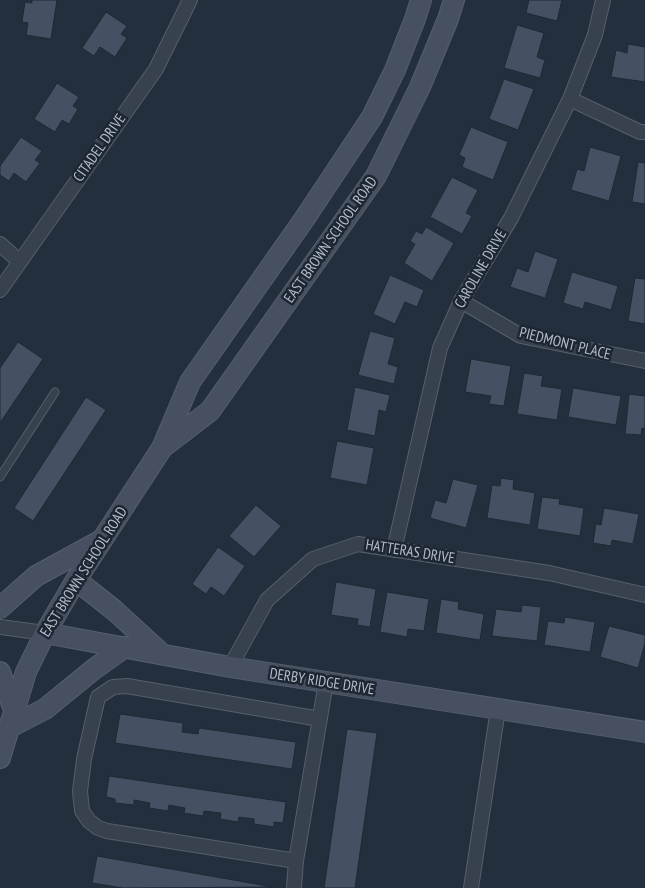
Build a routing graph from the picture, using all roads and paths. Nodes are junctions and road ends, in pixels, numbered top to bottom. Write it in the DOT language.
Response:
graph roads {
  1 [pos="190,0"];
  2 [pos="421,0"];
  3 [pos="454,0"];
  4 [pos="602,0"];
  5 [pos="570,99"];
  6 [pos="645,132"];
  7 [pos="0,244"];
  8 [pos="20,262"];
  9 [pos="0,290"];
  10 [pos="462,301"];
  11 [pos="645,362"];
  12 [pos="55,392"];
  13 [pos="162,448"];
  14 [pos="0,477"];
  15 [pos="103,539"];
  16 [pos="394,550"];
  17 [pos="76,580"];
  18 [pos="645,595"];
  19 [pos="0,608"];
  20 [pos="0,627"];
  21 [pos="45,633"];
  22 [pos="125,647"];
  23 [pos="163,655"];
  24 [pos="230,667"];
  25 [pos="0,672"];
  26 [pos="326,682"];
  27 [pos="498,709"];
  28 [pos="11,719"];
  29 [pos="320,719"];
  30 [pos="645,732"];
  31 [pos="0,758"];
  32 [pos="296,861"];
  33 [pos="294,888"];
  34 [pos="471,888"];
  1 -- 8 [label="street, CITADEL DRIVE"];
  2 -- 13 [label="main road, EAST BROWN SCHOOL ROAD"];
  3 -- 13 [label="main road, EAST BROWN SCHOOL ROAD"];
  4 -- 5 [label="street, CAROLINE DRIVE"];
  5 -- 6 [label="street"];
  5 -- 10 [label="street, CAROLINE DRIVE"];
  7 -- 8 [label="street"];
  8 -- 9 [label="street, CITADEL DRIVE"];
  10 -- 11 [label="street, PIEDMONT PLACE"];
  10 -- 16 [label="street, CAROLINE DRIVE"];
  12 -- 14 [label="lane"];
  13 -- 15 [label="main road, EAST BROWN SCHOOL ROAD"];
  15 -- 17 [label="main road, EAST BROWN SCHOOL ROAD"];
  15 -- 19 [label="main road"];
  16 -- 18 [label="street, HATTERAS DRIVE"];
  16 -- 24 [label="street, HATTERAS DRIVE"];
  17 -- 21 [label="main road, EAST BROWN SCHOOL ROAD"];
  17 -- 23 [label="main road"];
  20 -- 21 [label="street, DERBY RIDGE DRIVE"];
  21 -- 22 [label="main road, DERBY RIDGE DRIVE"];
  21 -- 28 [label="main road, EAST BROWN SCHOOL ROAD"];
  22 -- 23 [label="main road, DERBY RIDGE DRIVE"];
  22 -- 28 [label="main road"];
  23 -- 24 [label="main road, DERBY RIDGE DRIVE"];
  24 -- 26 [label="main road, DERBY RIDGE DRIVE"];
  25 -- 28 [label="main road"];
  26 -- 27 [label="main road, DERBY RIDGE DRIVE"];
  26 -- 29 [label="street"];
  27 -- 30 [label="main road, DERBY RIDGE DRIVE"];
  27 -- 34 [label="street"];
  28 -- 31 [label="main road, EAST BROWN SCHOOL ROAD"];
  29 -- 32 [label="street"];
  29 -- 32 [label="street"];
  32 -- 33 [label="street"];
}
